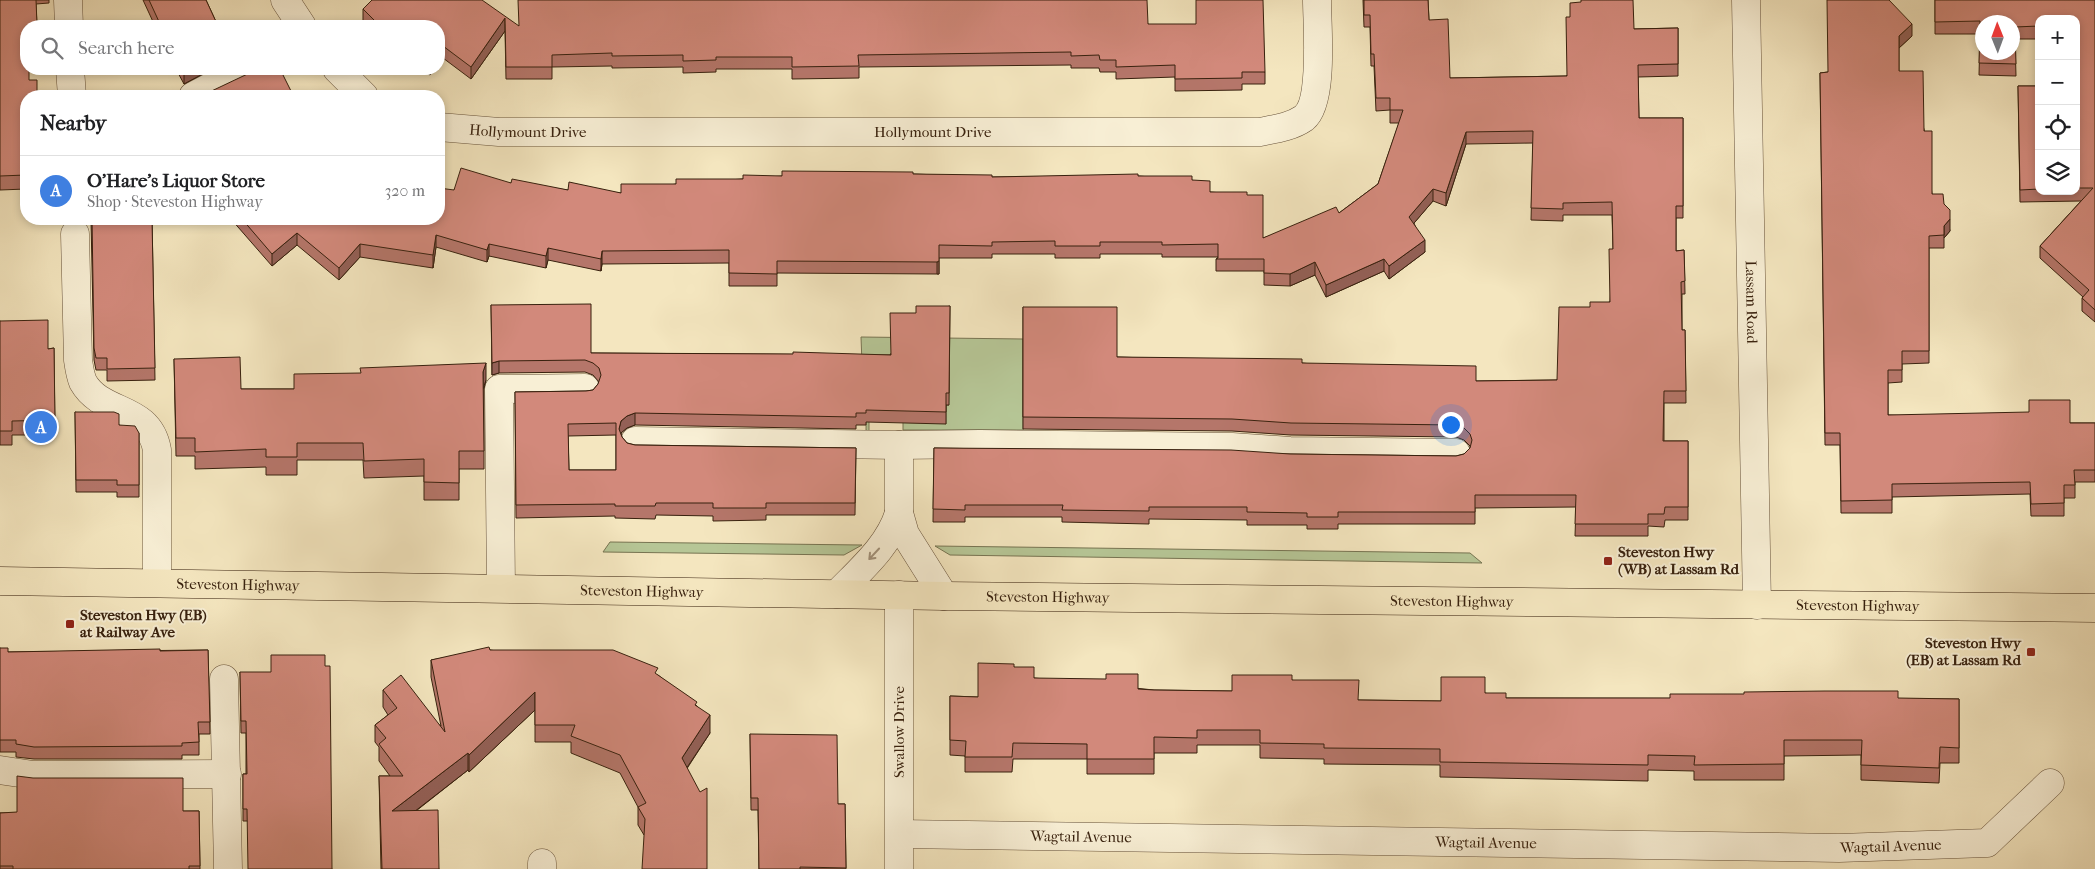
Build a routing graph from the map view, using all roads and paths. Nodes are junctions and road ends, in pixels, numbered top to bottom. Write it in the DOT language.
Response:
graph roads {
  1 [pos="68,0"];
  2 [pos="285,0"];
  3 [pos="1317,0"];
  4 [pos="1746,0"];
  5 [pos="69,20"];
  6 [pos="298,20"];
  7 [pos="70,75"];
  8 [pos="233,75"];
  9 [pos="343,75"];
  10 [pos="72,90"];
  11 [pos="204,90"];
  12 [pos="358,90"];
  13 [pos="445,128"];
  14 [pos="75,234"];
  15 [pos="585,388"];
  16 [pos="635,441"];
  17 [pos="899,445"];
  18 [pos="1456,453"];
  19 [pos="899,513"];
  20 [pos="0,581"];
  21 [pos="157,582"];
  22 [pos="501,588"];
  23 [pos="837,594"];
  24 [pos="899,595"];
  25 [pos="944,596"];
  26 [pos="1757,605"];
  27 [pos="2095,608"];
  28 [pos="224,679"];
  29 [pos="0,770"];
  30 [pos="227,774"];
  31 [pos="2050,784"];
  32 [pos="900,834"];
  33 [pos="1840,858"];
  34 [pos="228,869"];
  35 [pos="899,869"];
  1 -- 5 [label="street"];
  2 -- 6 [label="street"];
  3 -- 13 [label="street, Hollymount Drive"];
  4 -- 26 [label="street, Lassam Road"];
  7 -- 10 [label="street"];
  8 -- 11 [label="street"];
  9 -- 12 [label="street"];
  14 -- 21 [label="street"];
  15 -- 22 [label="street"];
  16 -- 17 [label="street"];
  17 -- 18 [label="street"];
  17 -- 19 [label="street"];
  19 -- 23 [label="street, one-way"];
  19 -- 25 [label="street"];
  20 -- 21 [label="main road, Steveston Highway"];
  21 -- 22 [label="main road, Steveston Highway"];
  22 -- 23 [label="main road, Steveston Highway"];
  23 -- 24 [label="main road, Steveston Highway"];
  24 -- 25 [label="main road, Steveston Highway"];
  24 -- 32 [label="street, Swallow Drive"];
  25 -- 26 [label="main road, Steveston Highway"];
  26 -- 27 [label="main road, Steveston Highway"];
  28 -- 30 [label="street"];
  29 -- 30 [label="street"];
  30 -- 34 [label="street"];
  31 -- 33 [label="street, Wagtail Avenue"];
  32 -- 33 [label="street, Wagtail Avenue"];
  32 -- 35 [label="street, Swallow Drive"];
}
